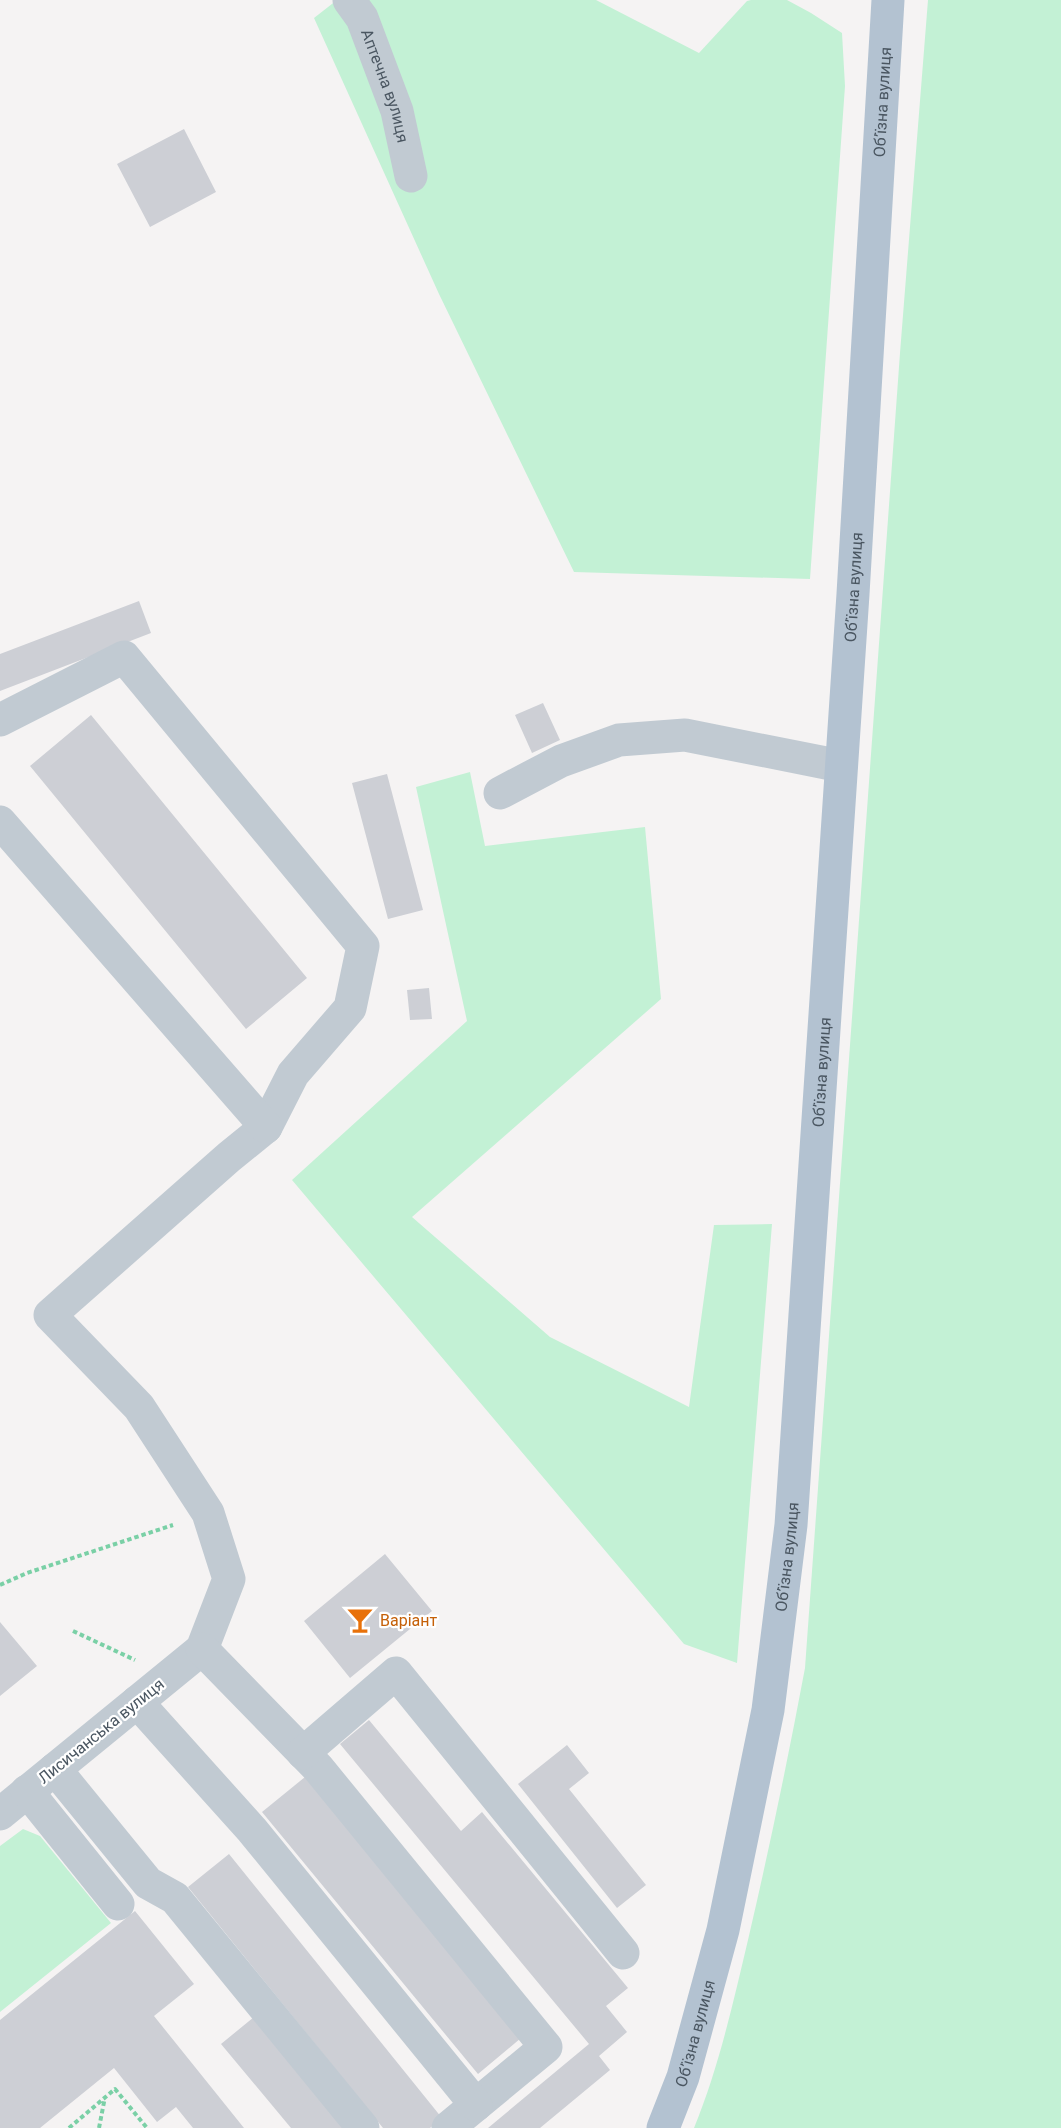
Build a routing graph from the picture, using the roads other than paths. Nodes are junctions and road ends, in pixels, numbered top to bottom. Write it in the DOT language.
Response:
graph roads {
  1 [pos="349,0"];
  2 [pos="888,0"];
  3 [pos="411,176"];
  4 [pos="0,720"];
  5 [pos="841,766"];
  6 [pos="500,793"];
  7 [pos="0,822"];
  8 [pos="266,1127"];
  9 [pos="202,1649"];
  10 [pos="137,1702"];
  11 [pos="303,1753"];
  12 [pos="55,1769"];
  13 [pos="27,1791"];
  14 [pos="0,1814"];
  15 [pos="118,1904"];
  16 [pos="623,1953"];
  17 [pos="476,2105"];
  18 [pos="363,2128"];
  19 [pos="448,2128"];
  20 [pos="663,2128"];
  1 -- 3 [label="street, Аптечна вулиця"];
  2 -- 5 [label="main road, Об’їзна вулиця"];
  4 -- 8 [label="street"];
  5 -- 6 [label="street"];
  5 -- 20 [label="main road, Об’їзна вулиця"];
  7 -- 8 [label="street"];
  8 -- 9 [label="street"];
  9 -- 10 [label="street, Лисичанська вулиця"];
  9 -- 11 [label="street"];
  10 -- 12 [label="street, Лисичанська вулиця"];
  10 -- 17 [label="street"];
  11 -- 16 [label="street"];
  11 -- 17 [label="street"];
  12 -- 13 [label="street, Лисичанська вулиця"];
  12 -- 18 [label="street"];
  13 -- 14 [label="street, Лисичанська вулиця"];
  13 -- 15 [label="street"];
  17 -- 19 [label="street"];
}
